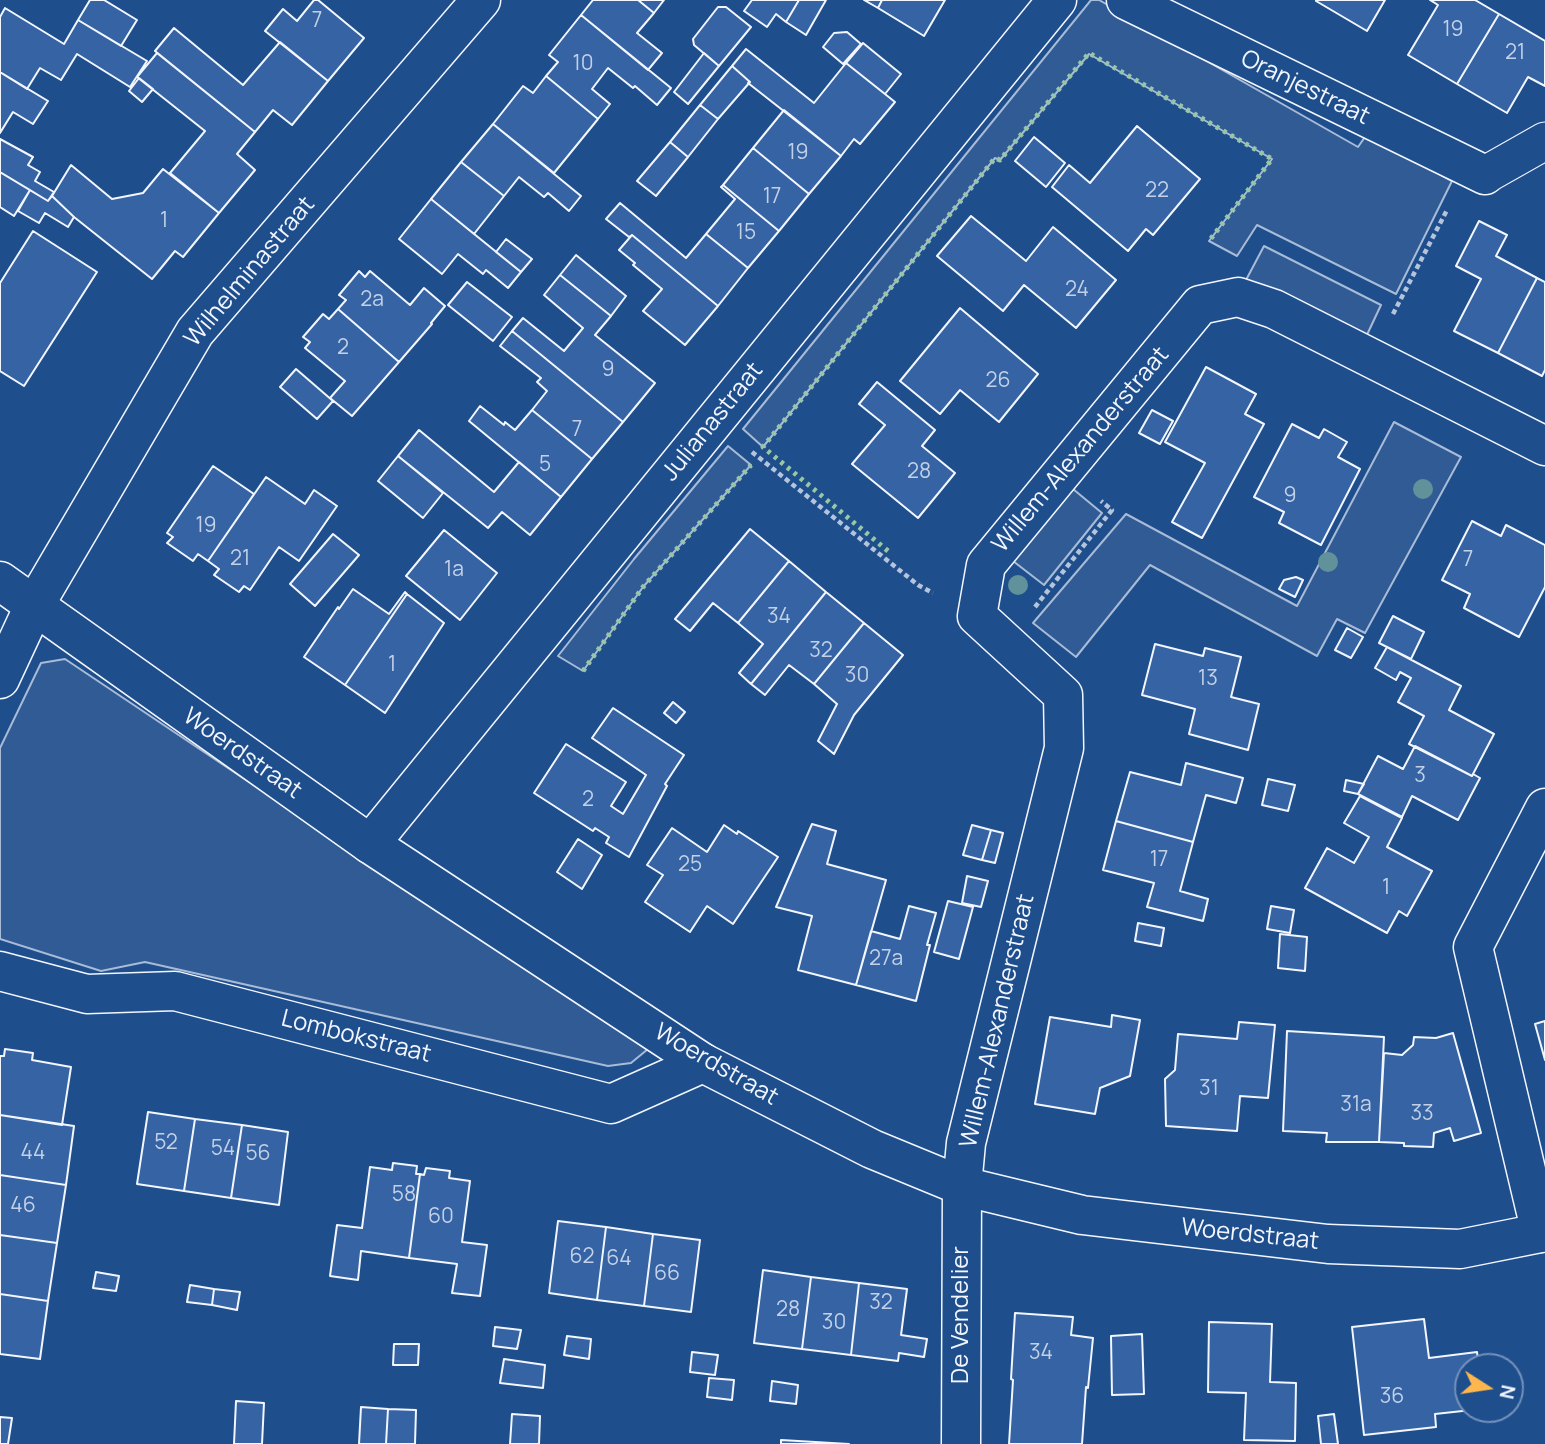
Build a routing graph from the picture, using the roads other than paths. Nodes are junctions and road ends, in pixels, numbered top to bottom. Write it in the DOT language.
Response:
graph roads {
  1 [pos="481,0"];
  2 [pos="1057,0"];
  3 [pos="1125,0"];
  4 [pos="1545,141"];
  5 [pos="1476,171"];
  6 [pos="1545,446"];
  7 [pos="0,581"];
  8 [pos="33,606"];
  9 [pos="0,678"];
  10 [pos="1545,808"];
  11 [pos="370,844"];
  12 [pos="0,971"];
  13 [pos="703,1063"];
  14 [pos="962,1186"];
  15 [pos="1543,1233"];
  16 [pos="961,1444"];
  1 -- 8 [label="street, Wilhelminastraat"];
  2 -- 11 [label="street, Julianastraat"];
  3 -- 5 [label="street, Oranjestraat"];
  4 -- 5 [label="street"];
  6 -- 14 [label="street, Willem-Alexanderstraat"];
  7 -- 8 [label="street, Woerdstraat"];
  8 -- 9 [label="street, Wilhelminastraat"];
  8 -- 11 [label="street, Woerdstraat"];
  10 -- 15 [label="street"];
  11 -- 13 [label="street, Woerdstraat"];
  12 -- 13 [label="street, Lombokstraat"];
  13 -- 14 [label="street, Woerdstraat"];
  14 -- 15 [label="street, Woerdstraat"];
  14 -- 16 [label="street, De Vendelier"];
}
